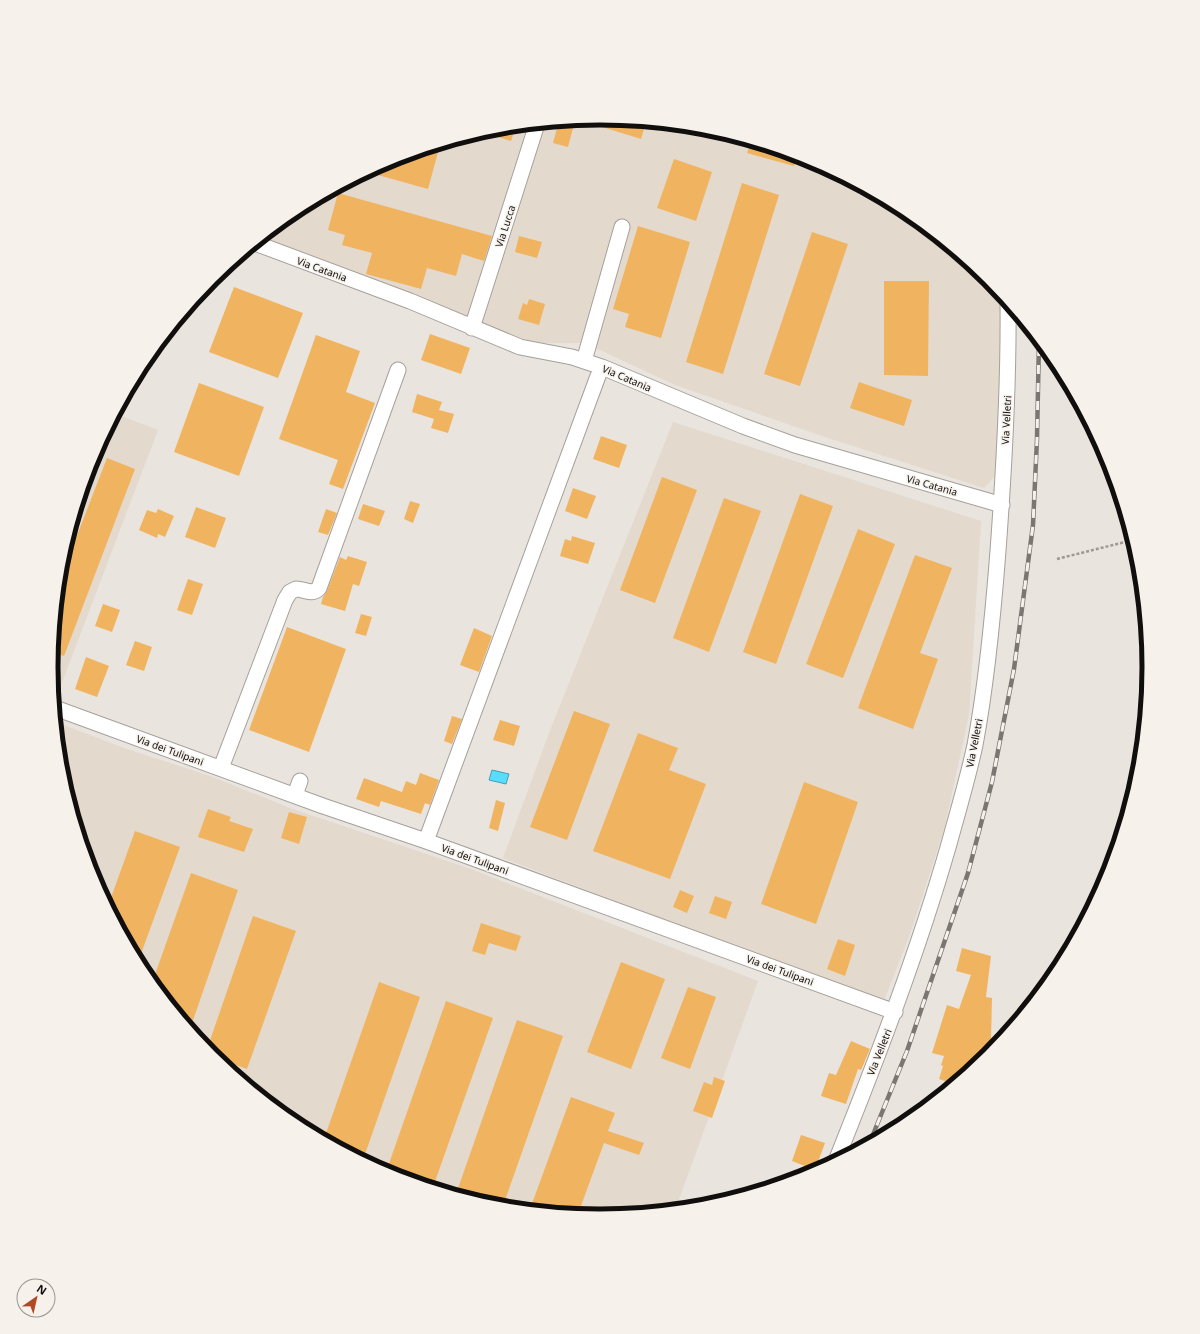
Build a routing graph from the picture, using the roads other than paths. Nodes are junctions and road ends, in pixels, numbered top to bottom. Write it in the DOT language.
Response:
graph roads {
  1 [pos="535,129"];
  2 [pos="622,227"];
  3 [pos="260,246"];
  4 [pos="1008,311"];
  5 [pos="472,328"];
  6 [pos="584,360"];
  7 [pos="398,370"];
  8 [pos="598,376"];
  9 [pos="1002,505"];
  10 [pos="60,710"];
  11 [pos="221,768"];
  12 [pos="300,781"];
  13 [pos="295,796"];
  14 [pos="426,841"];
  15 [pos="895,1012"];
  16 [pos="839,1153"];
  1 -- 5 [label="street, Via Lucca"];
  2 -- 6 [label="street"];
  3 -- 5 [label="street, Via Catania"];
  4 -- 9 [label="street, Via Velletri"];
  5 -- 6 [label="street, Via Catania"];
  6 -- 9 [label="street, Via Catania"];
  7 -- 11 [label="street"];
  8 -- 14 [label="street"];
  9 -- 15 [label="street, Via Velletri"];
  10 -- 11 [label="street, Via dei Tulipani"];
  11 -- 13 [label="street, Via dei Tulipani"];
  12 -- 13 [label="street"];
  13 -- 14 [label="street, Via dei Tulipani"];
  14 -- 15 [label="street, Via dei Tulipani"];
  15 -- 16 [label="street, Via Velletri"];
}
